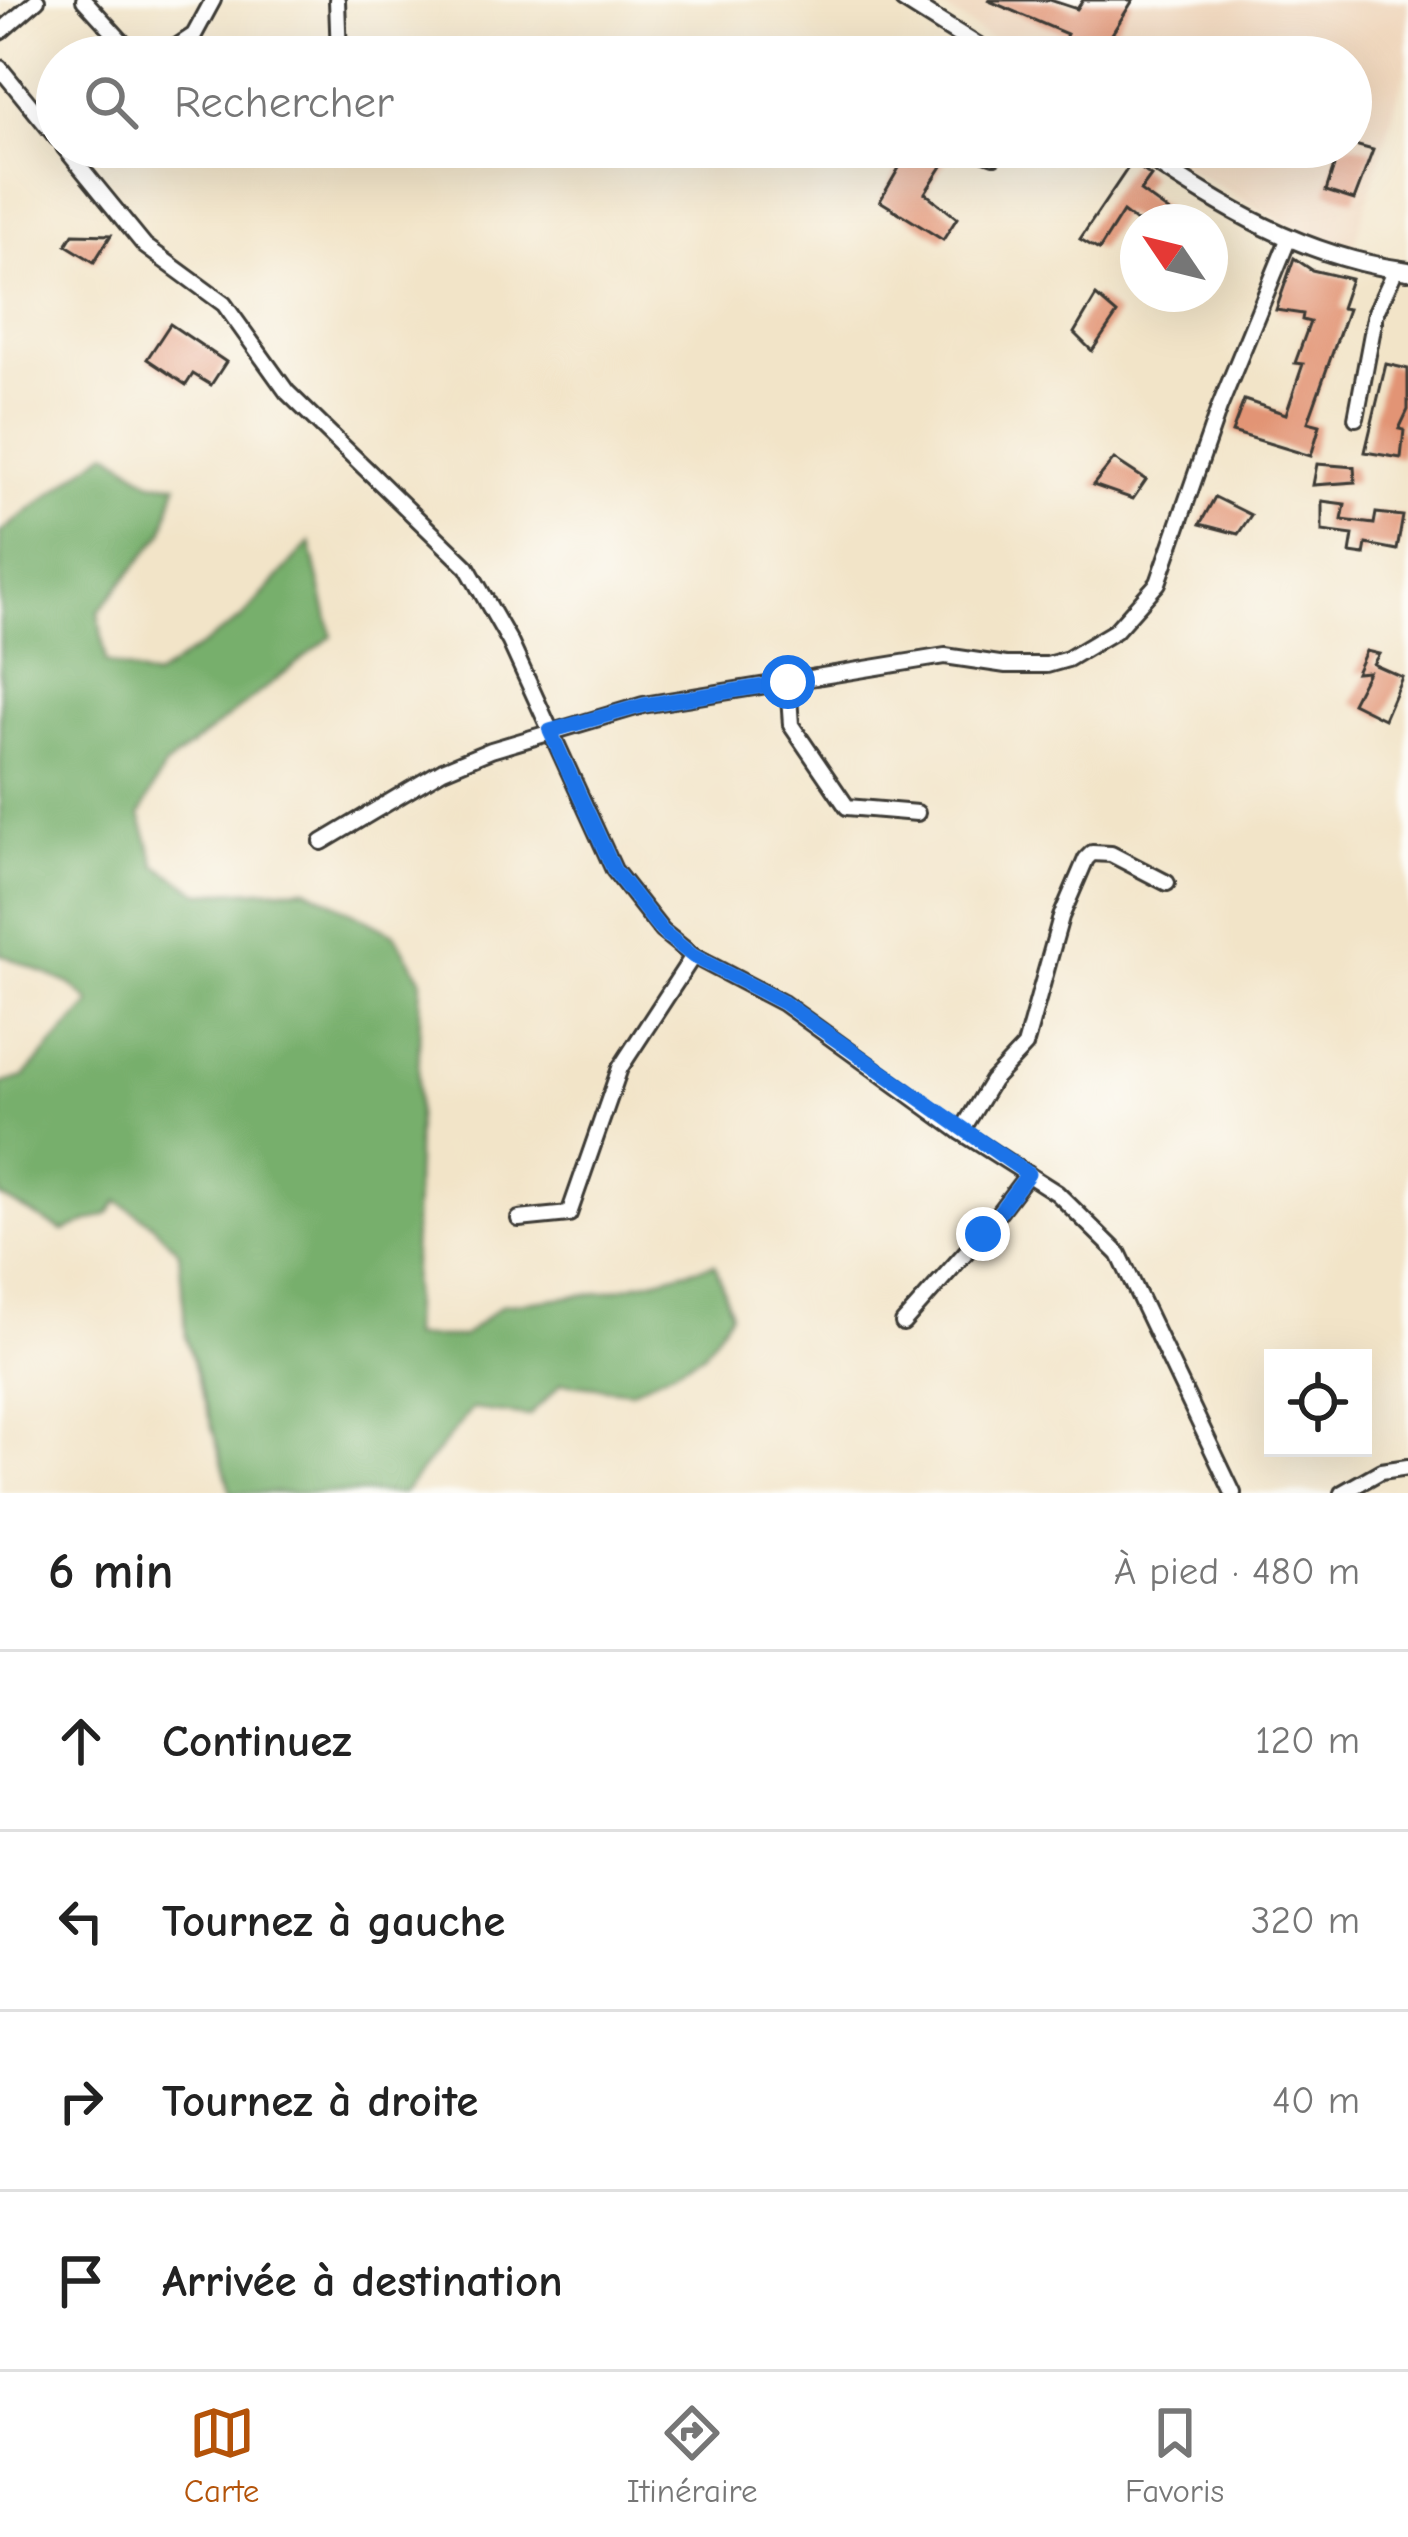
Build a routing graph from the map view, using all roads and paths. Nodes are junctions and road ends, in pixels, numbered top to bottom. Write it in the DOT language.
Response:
graph roads {
  1 [pos="37,0"];
  2 [pos="84,0"];
  3 [pos="213,0"];
  4 [pos="337,0"];
  5 [pos="904,0"];
  6 [pos="0,32"];
  7 [pos="117,36"];
  8 [pos="191,36"];
  9 [pos="338,36"];
  10 [pos="961,36"];
  11 [pos="0,68"];
  12 [pos="36,112"];
  13 [pos="81,168"];
  14 [pos="1168,168"];
  15 [pos="1288,241"];
  16 [pos="1402,270"];
  17 [pos="1356,418"];
  18 [pos="788,682"];
  19 [pos="550,731"];
  20 [pos="917,813"];
  21 [pos="322,842"];
  22 [pos="1166,884"];
  23 [pos="693,956"];
  24 [pos="961,1132"];
  25 [pos="1028,1174"];
  26 [pos="518,1219"];
  27 [pos="903,1323"];
  28 [pos="1408,1467"];
  29 [pos="1234,1493"];
  30 [pos="1342,1493"];
  1 -- 6 [label="street"];
  2 -- 7 [label="street"];
  3 -- 8 [label="street"];
  4 -- 9 [label="street"];
  5 -- 10 [label="street"];
  11 -- 12 [label="street"];
  13 -- 19 [label="street"];
  14 -- 15 [label="street"];
  15 -- 16 [label="street"];
  15 -- 18 [label="street"];
  16 -- 17 [label="street"];
  18 -- 19 [label="street"];
  18 -- 20 [label="street"];
  19 -- 21 [label="street"];
  19 -- 23 [label="street"];
  22 -- 24 [label="street"];
  23 -- 24 [label="street"];
  23 -- 26 [label="street"];
  24 -- 25 [label="street"];
  25 -- 27 [label="street"];
  25 -- 29 [label="street"];
  28 -- 30 [label="street"];
}
